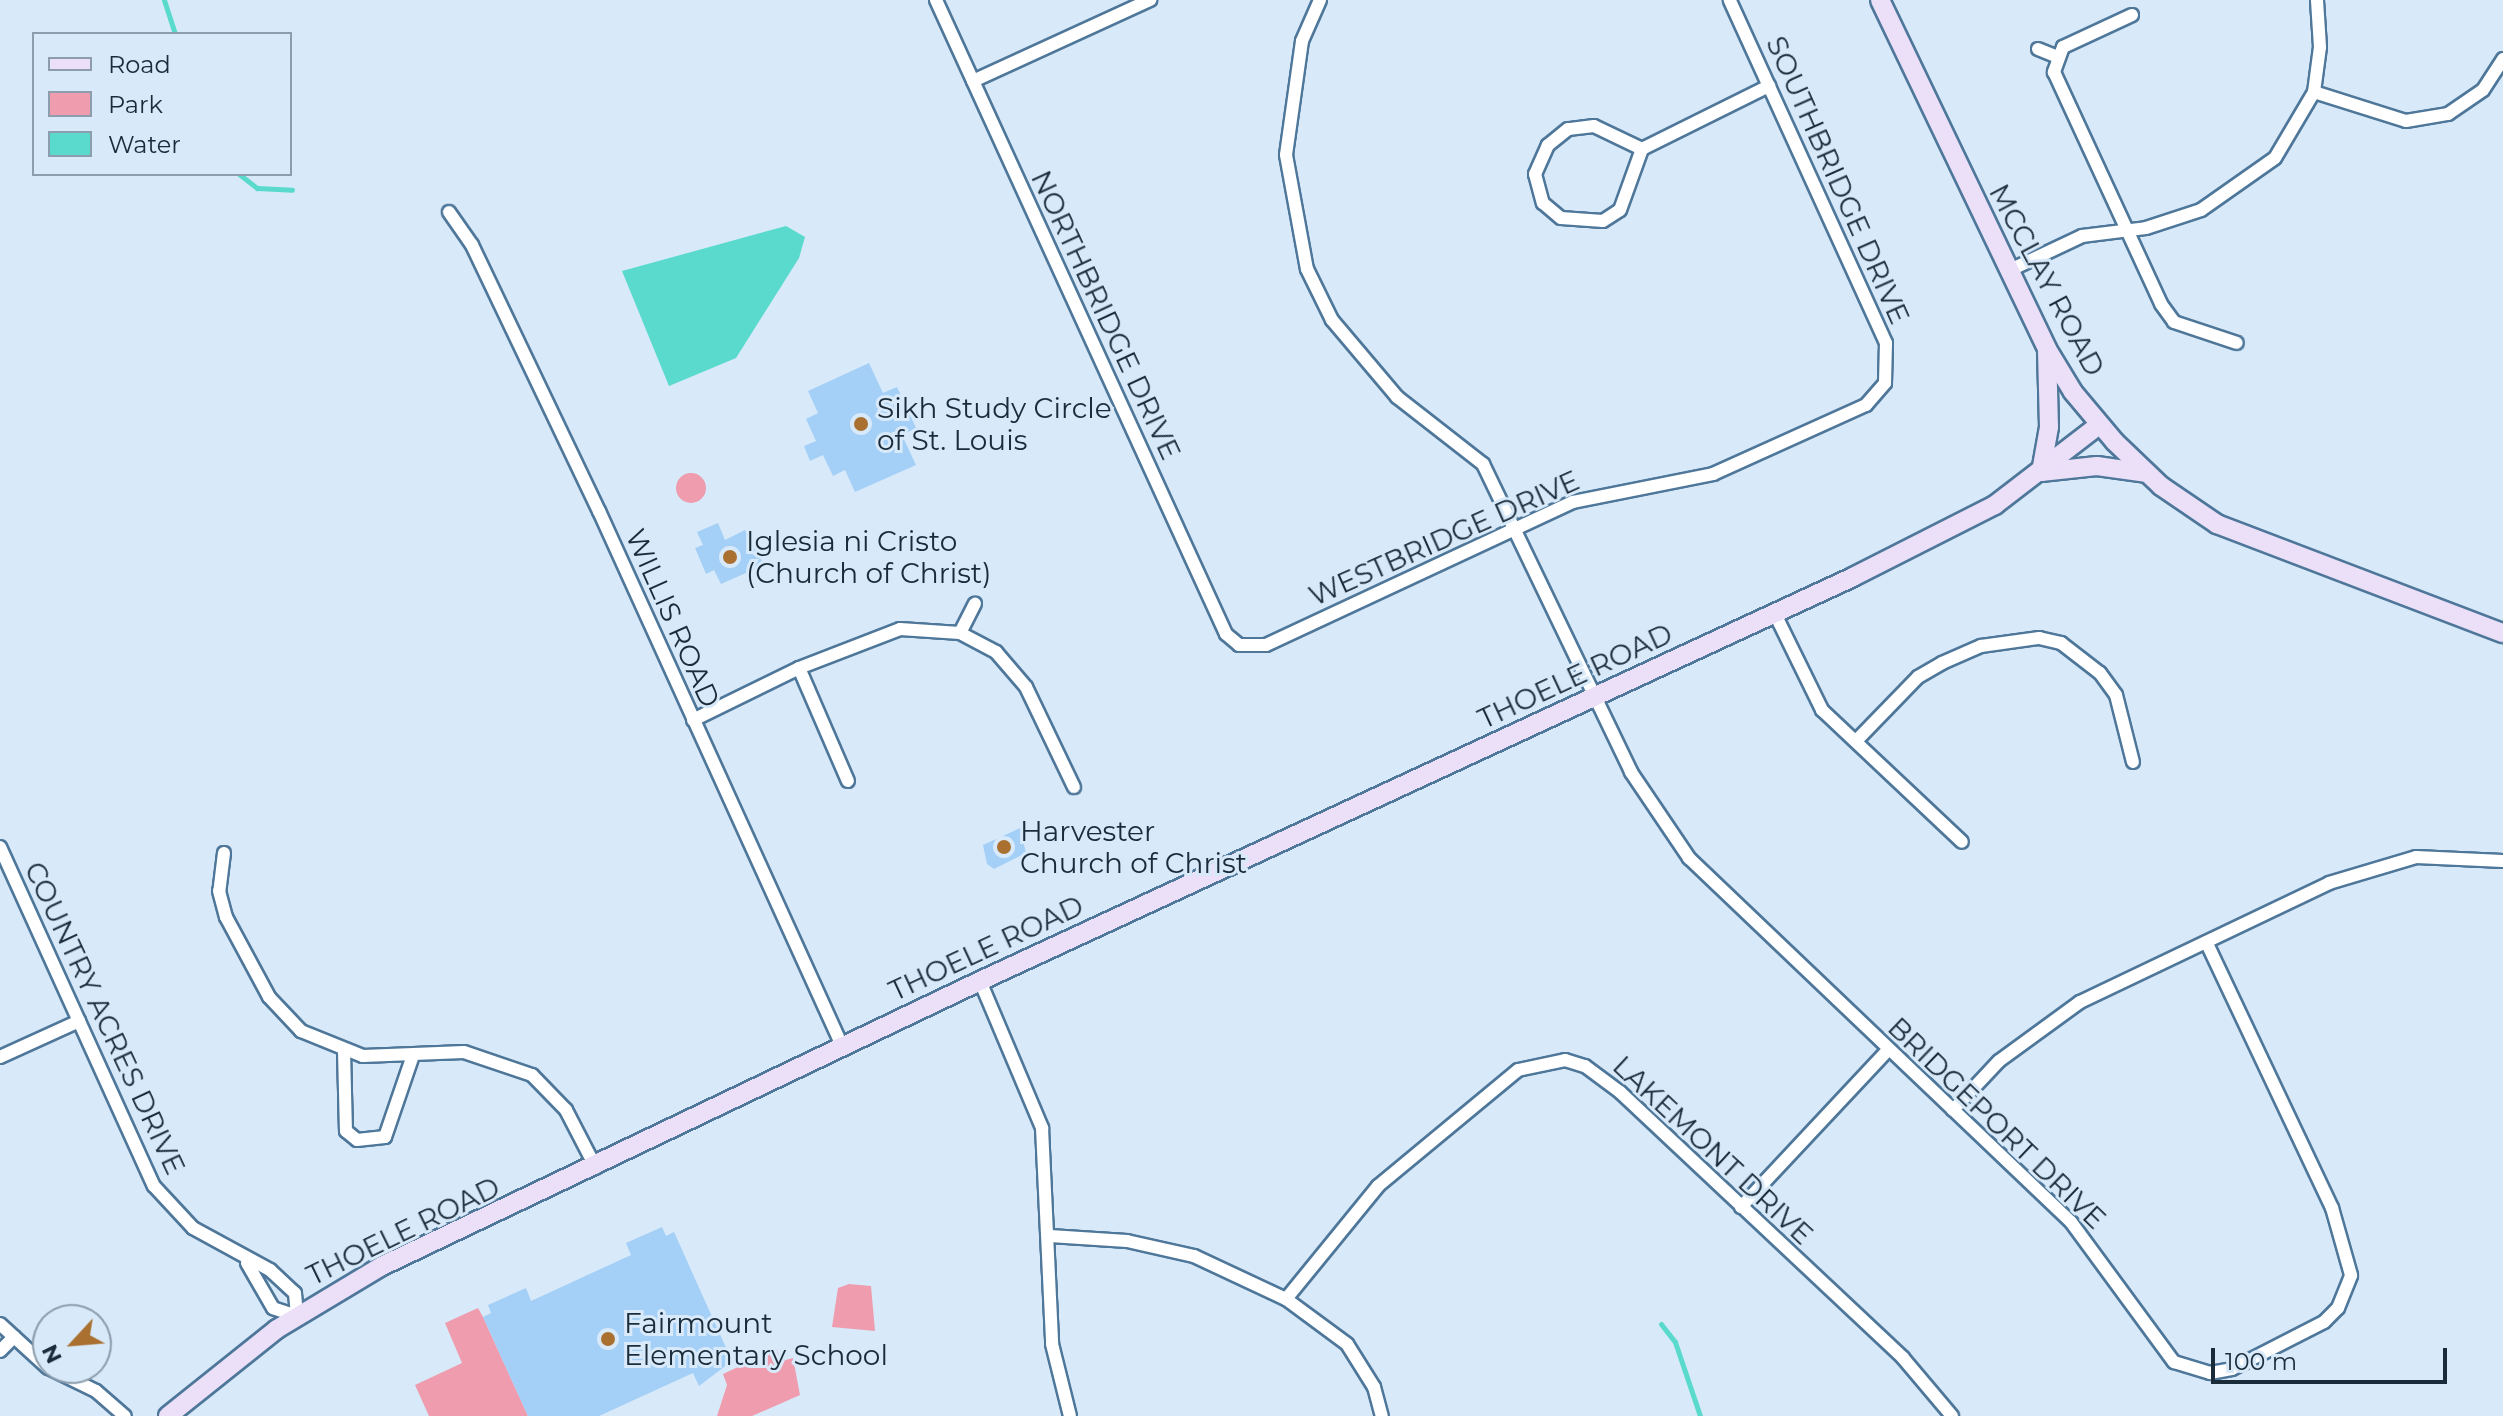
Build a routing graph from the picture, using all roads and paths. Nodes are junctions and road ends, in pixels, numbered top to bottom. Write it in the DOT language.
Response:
graph roads {
  1 [pos="936,0"];
  2 [pos="1150,0"];
  3 [pos="1730,0"];
  4 [pos="1880,0"];
  5 [pos="2317,0"];
  6 [pos="1318,1"];
  7 [pos="2132,15"];
  8 [pos="2038,49"];
  9 [pos="2055,56"];
  10 [pos="2503,59"];
  11 [pos="973,81"];
  12 [pos="1769,86"];
  13 [pos="2314,92"];
  14 [pos="1642,149"];
  15 [pos="449,212"];
  16 [pos="2128,230"];
  17 [pos="2008,271"];
  18 [pos="2237,343"];
  19 [pos="2047,349"];
  20 [pos="1885,383"];
  21 [pos="2099,425"];
  22 [pos="2041,472"];
  23 [pos="2146,473"];
  24 [pos="1515,529"];
  25 [pos="975,604"];
  26 [pos="1775,614"];
  27 [pos="960,633"];
  28 [pos="2503,633"];
  29 [pos="1239,645"];
  30 [pos="799,668"];
  31 [pos="1595,697"];
  32 [pos="693,720"];
  33 [pos="1856,741"];
  34 [pos="2133,762"];
  35 [pos="848,781"];
  36 [pos="1074,787"];
  37 [pos="1962,842"];
  38 [pos="0,847"];
  39 [pos="224,853"];
  40 [pos="2503,861"];
  41 [pos="2206,942"];
  42 [pos="980,981"];
  43 [pos="79,1021"];
  44 [pos="843,1048"];
  45 [pos="1889,1049"];
  46 [pos="344,1051"];
  47 [pos="0,1057"];
  48 [pos="412,1058"];
  49 [pos="1953,1110"];
  50 [pos="596,1168"];
  51 [pos="1741,1207"];
  52 [pos="1050,1236"];
  53 [pos="247,1263"];
  54 [pos="1286,1299"];
  55 [pos="297,1316"];
  56 [pos="0,1324"];
  57 [pos="14,1337"];
  58 [pos="0,1351"];
  59 [pos="32,1353"];
  60 [pos="81,1384"];
  61 [pos="125,1416"];
  62 [pos="168,1416"];
  63 [pos="1070,1416"];
  64 [pos="1382,1416"];
  65 [pos="1952,1416"];
  1 -- 11 [label="street, NORTHBRIDGE DRIVE"];
  2 -- 11 [label="street"];
  3 -- 12 [label="street, SOUTHBRIDGE DRIVE"];
  4 -- 17 [label="main road, MCCLAY ROAD"];
  5 -- 13 [label="street"];
  6 -- 24 [label="street, BRIDGEPORT DRIVE"];
  7 -- 9 [label="street"];
  8 -- 9 [label="street"];
  9 -- 16 [label="street"];
  10 -- 13 [label="street"];
  11 -- 29 [label="street, NORTHBRIDGE DRIVE"];
  12 -- 14 [label="street"];
  12 -- 20 [label="street, SOUTHBRIDGE DRIVE"];
  13 -- 16 [label="street"];
  14 -- 14 [label="street"];
  15 -- 32 [label="street, WILLIS ROAD"];
  16 -- 17 [label="street"];
  16 -- 18 [label="street"];
  17 -- 19 [label="main road, MCCLAY ROAD"];
  19 -- 21 [label="main road, MCCLAY ROAD"];
  19 -- 22 [label="main road"];
  20 -- 24 [label="street, WESTBRIDGE DRIVE"];
  21 -- 22 [label="main road, THOELE ROAD"];
  21 -- 23 [label="main road, MCCLAY ROAD"];
  22 -- 23 [label="main road"];
  22 -- 26 [label="main road, THOELE ROAD"];
  23 -- 28 [label="main road, MCCLAY ROAD"];
  24 -- 29 [label="street, WESTBRIDGE DRIVE"];
  24 -- 31 [label="street, BRIDGEPORT DRIVE"];
  25 -- 27 [label="street"];
  26 -- 31 [label="main road, THOELE ROAD"];
  26 -- 33 [label="street"];
  27 -- 30 [label="street"];
  27 -- 36 [label="street"];
  30 -- 32 [label="street"];
  30 -- 35 [label="street"];
  31 -- 42 [label="main road, THOELE ROAD"];
  31 -- 45 [label="street, BRIDGEPORT DRIVE"];
  32 -- 44 [label="street, WILLIS ROAD"];
  33 -- 34 [label="street"];
  33 -- 37 [label="street"];
  38 -- 43 [label="street, COUNTRY ACRES DRIVE"];
  39 -- 46 [label="street"];
  40 -- 41 [label="street"];
  41 -- 49 [label="street"];
  41 -- 49 [label="street, BRIDGEPORT DRIVE"];
  42 -- 44 [label="main road, THOELE ROAD"];
  42 -- 52 [label="street"];
  43 -- 47 [label="street"];
  43 -- 53 [label="street, COUNTRY ACRES DRIVE"];
  44 -- 50 [label="main road, THOELE ROAD"];
  45 -- 49 [label="street, BRIDGEPORT DRIVE"];
  45 -- 51 [label="street"];
  46 -- 48 [label="street"];
  46 -- 48 [label="street"];
  48 -- 50 [label="street"];
  50 -- 55 [label="main road, THOELE ROAD"];
  51 -- 54 [label="street, LAKEMONT DRIVE"];
  51 -- 65 [label="street, LAKEMONT DRIVE"];
  52 -- 54 [label="street"];
  52 -- 63 [label="street"];
  53 -- 55 [label="street, COUNTRY ACRES DRIVE"];
  53 -- 55 [label="street, COUNTRY ACRES DRIVE"];
  54 -- 64 [label="street"];
  55 -- 62 [label="main road, THOELE ROAD"];
  56 -- 57 [label="street"];
  57 -- 58 [label="street"];
  57 -- 59 [label="street"];
  60 -- 61 [label="street"];
}
